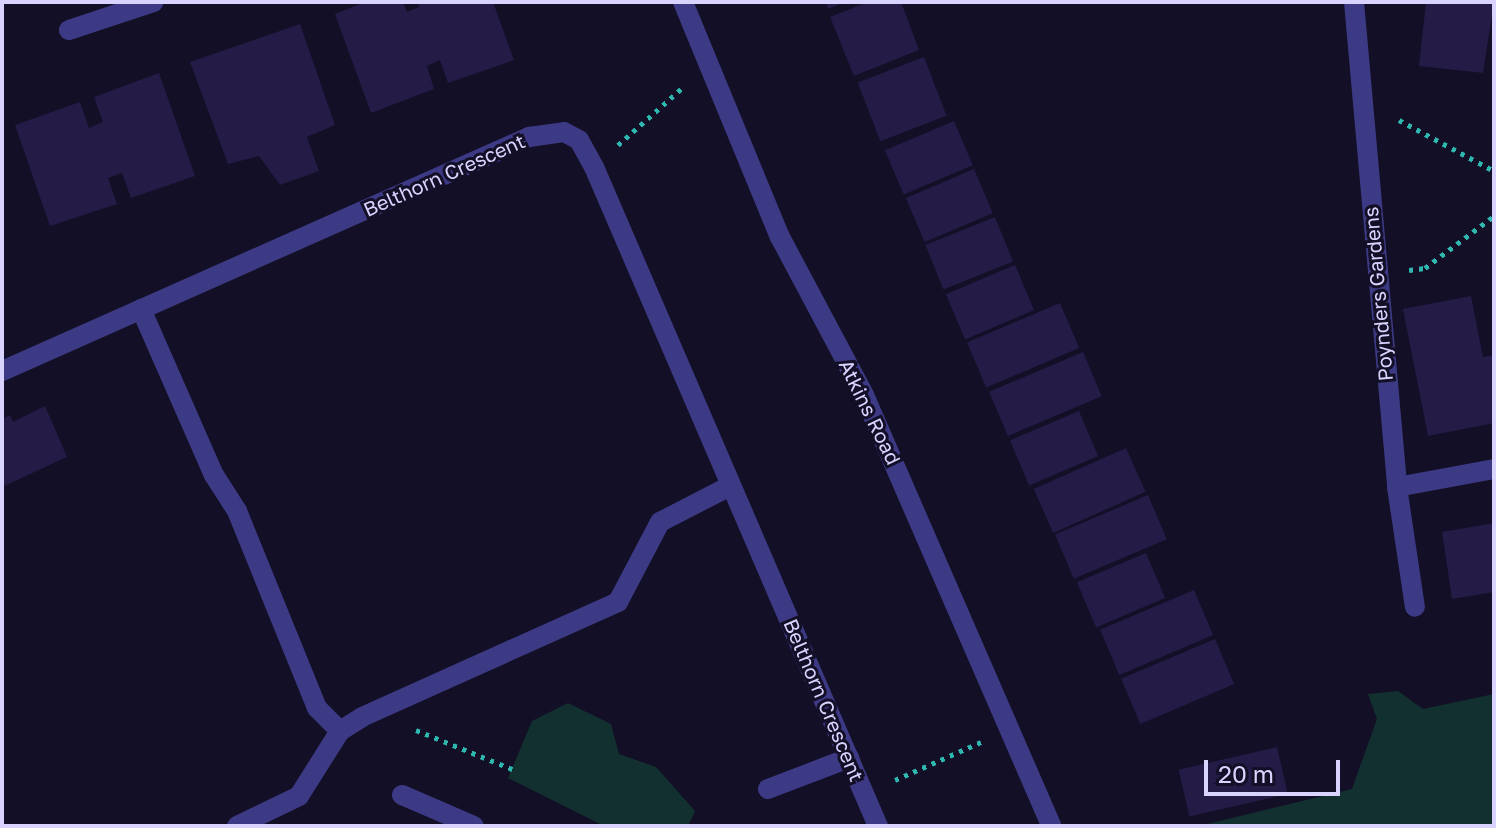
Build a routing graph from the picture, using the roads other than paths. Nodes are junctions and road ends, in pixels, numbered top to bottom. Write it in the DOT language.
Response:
graph roads {
  1 [pos="153,2"];
  2 [pos="683,2"];
  3 [pos="1354,2"];
  4 [pos="69,30"];
  5 [pos="141,309"];
  6 [pos="2,371"];
  7 [pos="1494,469"];
  8 [pos="728,487"];
  9 [pos="1397,487"];
  10 [pos="1415,607"];
  11 [pos="340,731"];
  12 [pos="849,758"];
  13 [pos="768,789"];
  14 [pos="402,795"];
  15 [pos="237,826"];
  16 [pos="474,826"];
  17 [pos="878,826"];
  18 [pos="1051,826"];
  1 -- 4 [label="street"];
  2 -- 18 [label="street, Atkins Road"];
  3 -- 9 [label="street, Poynders Gardens"];
  5 -- 6 [label="street, Belthorn Crescent"];
  5 -- 8 [label="street, Belthorn Crescent"];
  5 -- 11 [label="street"];
  7 -- 9 [label="street"];
  8 -- 11 [label="street"];
  8 -- 12 [label="street, Belthorn Crescent"];
  9 -- 10 [label="street, Poynders Gardens"];
  11 -- 15 [label="street"];
  12 -- 13 [label="street"];
  12 -- 17 [label="street, Belthorn Crescent"];
  14 -- 16 [label="street"];
}
